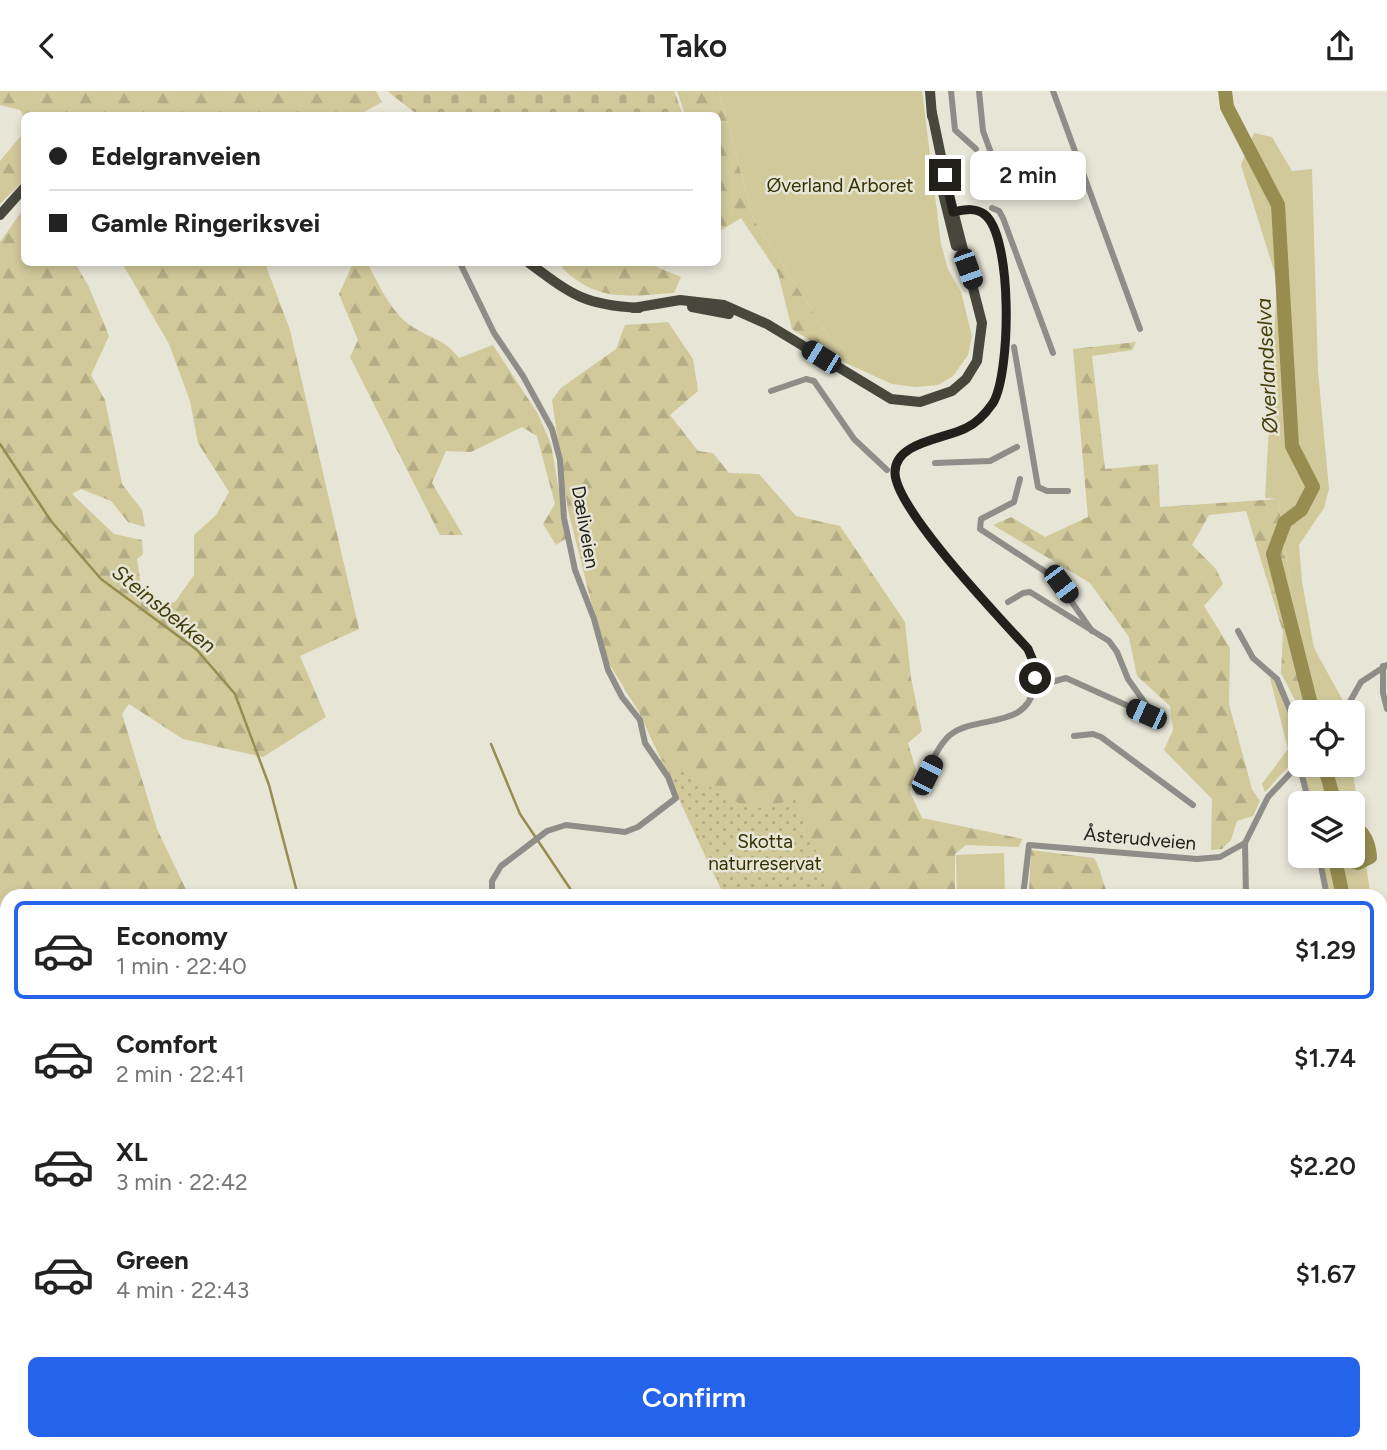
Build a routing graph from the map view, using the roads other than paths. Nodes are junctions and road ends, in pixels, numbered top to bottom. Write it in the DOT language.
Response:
graph roads {
  1 [pos="930,91"];
  2 [pos="951,91"];
  3 [pos="979,91"];
  4 [pos="1053,91"];
  5 [pos="976,149"];
  6 [pos="1006,166"];
  7 [pos="21,191"];
  8 [pos="992,208"];
  9 [pos="950,213"];
  10 [pos="0,215"];
  11 [pos="461,266"];
  12 [pos="533,266"];
  13 [pos="544,266"];
  14 [pos="567,289"];
  15 [pos="1140,330"];
  16 [pos="1014,347"];
  17 [pos="1053,353"];
  18 [pos="771,391"];
  19 [pos="1017,447"];
  20 [pos="936,463"];
  21 [pos="887,470"];
  22 [pos="1020,479"];
  23 [pos="1068,491"];
  24 [pos="1008,602"];
  25 [pos="1238,631"];
  26 [pos="1095,635"];
  27 [pos="1385,665"];
  28 [pos="1035,678"];
  29 [pos="1351,700"];
  30 [pos="1288,705"];
  31 [pos="1387,709"];
  32 [pos="1074,736"];
  33 [pos="1288,776"];
  34 [pos="918,792"];
  35 [pos="1193,805"];
  36 [pos="1245,843"];
  37 [pos="1321,868"];
  38 [pos="492,889"];
  39 [pos="1024,889"];
  40 [pos="1246,889"];
  41 [pos="1326,889"];
  1 -- 9 [label="main road"];
  2 -- 5 [label="street"];
  3 -- 6 [label="street"];
  4 -- 15 [label="street"];
  7 -- 10 [label="main road"];
  8 -- 17 [label="street"];
  9 -- 14 [label="main road"];
  9 -- 28 [label="street"];
  11 -- 38 [label="street, Dæliveien"];
  12 -- 14 [label="main road"];
  13 -- 14 [label="main road"];
  16 -- 23 [label="street"];
  18 -- 21 [label="street"];
  19 -- 20 [label="street"];
  22 -- 26 [label="street"];
  24 -- 26 [label="street"];
  25 -- 30 [label="street"];
  26 -- 28 [label="street"];
  27 -- 29 [label="street"];
  27 -- 31 [label="street"];
  28 -- 34 [label="street"];
  32 -- 35 [label="street"];
  33 -- 36 [label="street"];
  36 -- 39 [label="street, Åsterudveien"];
  36 -- 40 [label="street"];
  37 -- 41 [label="street"];
}
